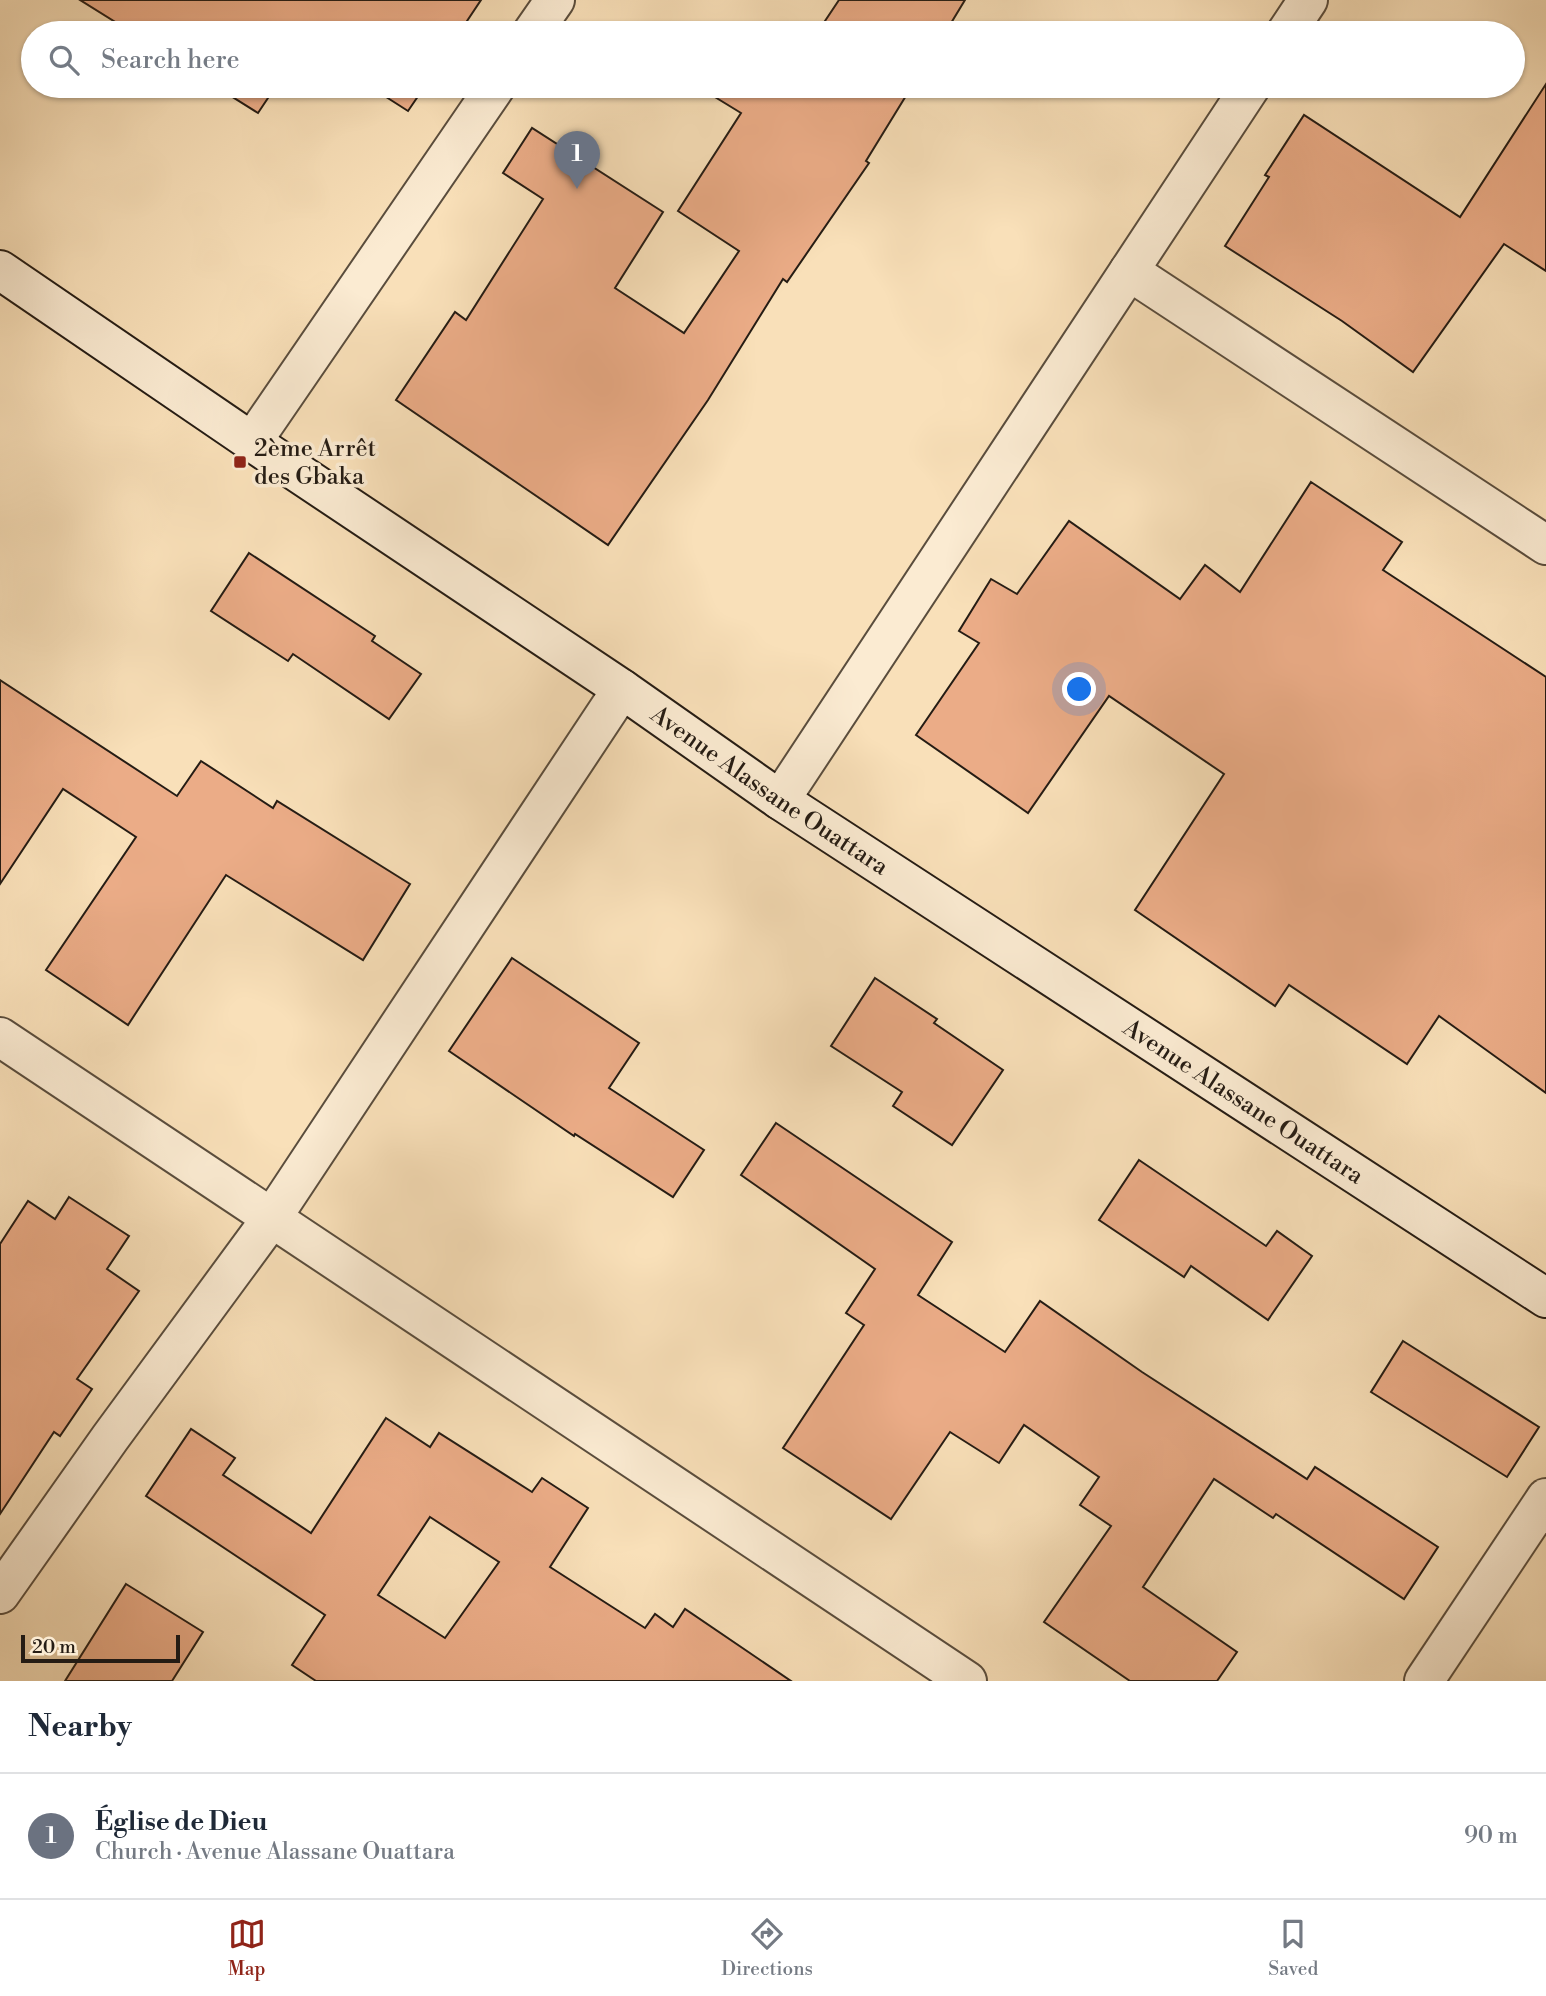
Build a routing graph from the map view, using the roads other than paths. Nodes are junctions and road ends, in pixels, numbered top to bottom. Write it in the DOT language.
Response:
graph roads {
  1 [pos="555,0"];
  2 [pos="1308,0"];
  3 [pos="540,21"];
  4 [pos="1294,21"];
  5 [pos="488,98"];
  6 [pos="1243,98"];
  7 [pos="0,270"];
  8 [pos="1129,271"];
  9 [pos="252,442"];
  10 [pos="1546,545"];
  11 [pos="622,689"];
  12 [pos="780,800"];
  13 [pos="0,1037"];
  14 [pos="271,1219"];
  15 [pos="1546,1298"];
  16 [pos="1546,1498"];
  17 [pos="0,1594"];
  18 [pos="967,1681"];
  19 [pos="1424,1681"];
  1 -- 3 [label="street"];
  2 -- 4 [label="street"];
  5 -- 9 [label="street"];
  6 -- 8 [label="street"];
  7 -- 9 [label="street, Avenue Alassane Ouattara"];
  8 -- 10 [label="street"];
  8 -- 12 [label="street"];
  9 -- 11 [label="street, Avenue Alassane Ouattara"];
  11 -- 12 [label="street, Avenue Alassane Ouattara"];
  11 -- 14 [label="street"];
  12 -- 15 [label="street, Avenue Alassane Ouattara"];
  13 -- 14 [label="street"];
  14 -- 17 [label="street"];
  14 -- 18 [label="street"];
  16 -- 19 [label="street"];
}
